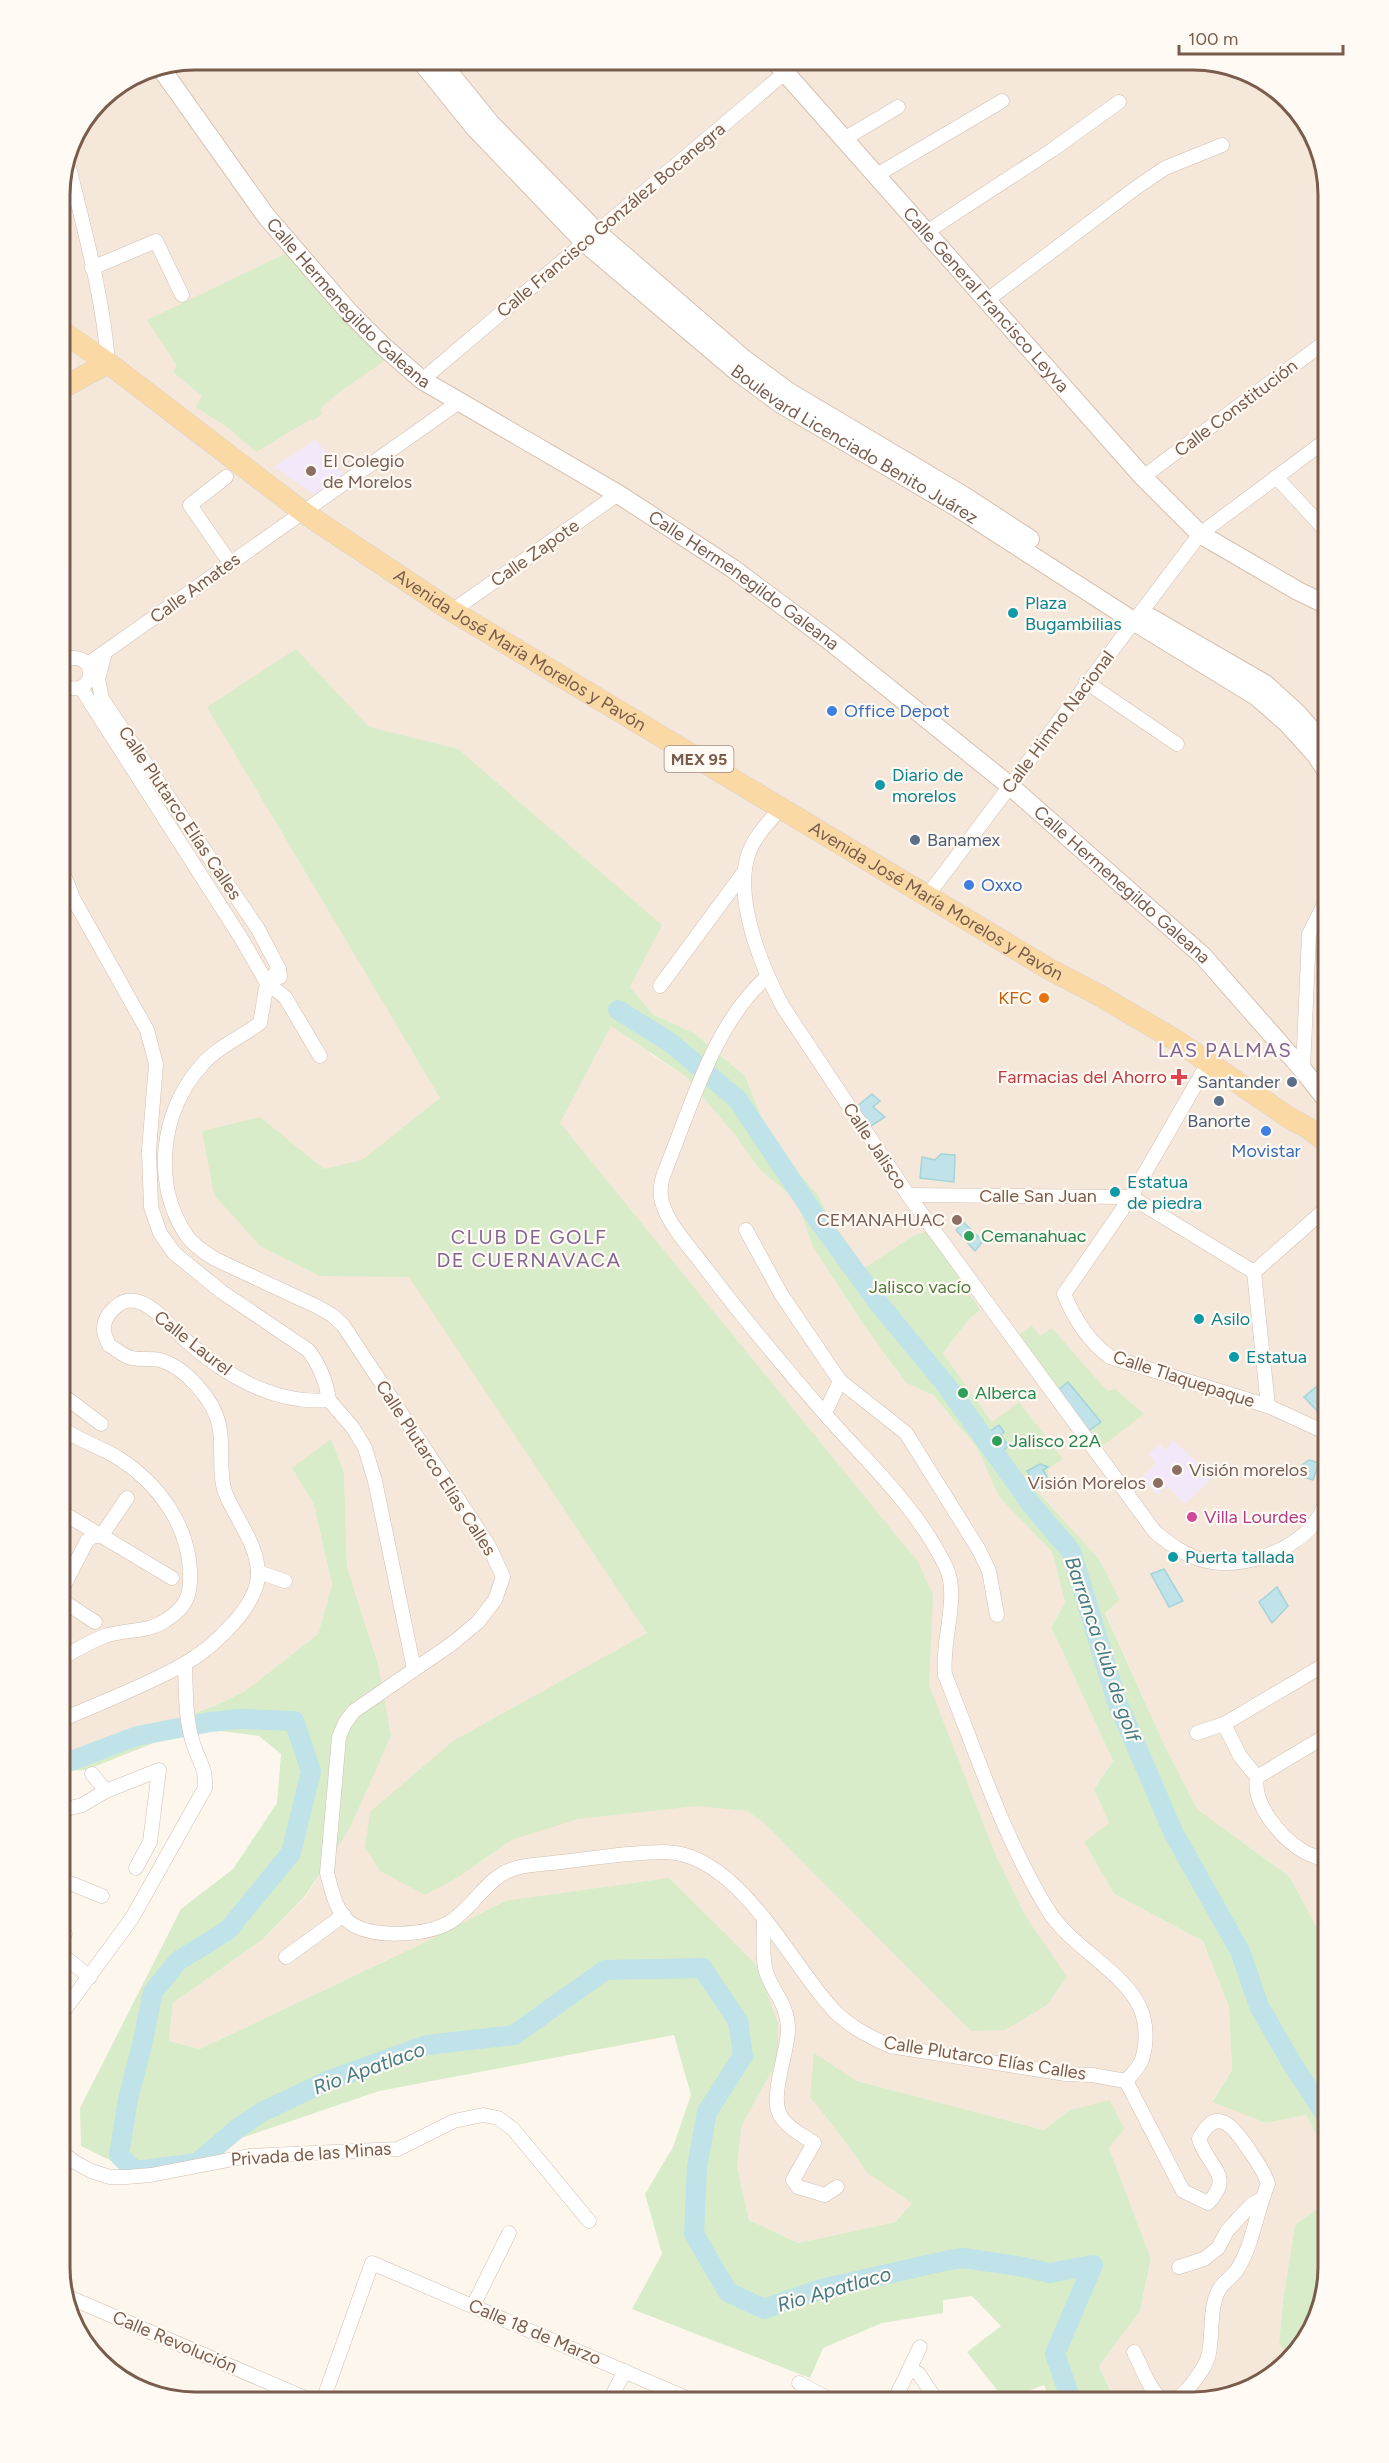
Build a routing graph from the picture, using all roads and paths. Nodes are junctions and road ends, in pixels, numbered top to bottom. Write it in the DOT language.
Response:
graph roads {
  1 [pos="429,71"];
  2 [pos="448,71"];
  3 [pos="774,71"];
  4 [pos="783,71"];
  5 [pos="165,74"];
  6 [pos="1002,101"];
  7 [pos="1119,102"];
  8 [pos="898,107"];
  9 [pos="844,139"];
  10 [pos="1222,145"];
  11 [pos="874,176"];
  12 [pos="72,180"];
  13 [pos="925,233"];
  14 [pos="591,238"];
  15 [pos="93,268"];
  16 [pos="182,295"];
  17 [pos="986,301"];
  18 [pos="71,338"];
  19 [pos="1318,347"];
  20 [pos="108,363"];
  21 [pos="422,380"];
  22 [pos="71,383"];
  23 [pos="459,402"];
  24 [pos="1318,446"];
  25 [pos="226,477"];
  26 [pos="1143,477"];
  27 [pos="1276,477"];
  28 [pos="618,494"];
  29 [pos="303,512"];
  30 [pos="1318,522"];
  31 [pos="1200,534"];
  32 [pos="230,563"];
  33 [pos="1318,601"];
  34 [pos="452,611"];
  35 [pos="1138,617"];
  36 [pos="105,653"];
  37 [pos="71,661"];
  38 [pos="88,664"];
  39 [pos="1086,682"];
  40 [pos="81,688"];
  41 [pos="71,689"];
  42 [pos="1318,737"];
  43 [pos="1177,744"];
  44 [pos="1318,759"];
  45 [pos="1010,786"];
  46 [pos="780,809"];
  47 [pos="744,872"];
  48 [pos="71,892"];
  49 [pos="927,896"];
  50 [pos="1318,916"];
  51 [pos="279,969"];
  52 [pos="766,977"];
  53 [pos="267,983"];
  54 [pos="660,986"];
  55 [pos="285,997"];
  56 [pos="320,1056"];
  57 [pos="1208,1063"];
  58 [pos="1303,1070"];
  59 [pos="1318,1089"];
  60 [pos="1308,1128"];
  61 [pos="1318,1130"];
  62 [pos="1318,1136"];
  63 [pos="908,1195"];
  64 [pos="1131,1197"];
  65 [pos="1318,1216"];
  66 [pos="746,1230"];
  67 [pos="1254,1272"];
  68 [pos="840,1381"];
  69 [pos="329,1400"];
  70 [pos="70,1401"];
  71 [pos="1268,1406"];
  72 [pos="825,1413"];
  73 [pos="101,1425"];
  74 [pos="1318,1429"];
  75 [pos="70,1435"];
  76 [pos="127,1498"];
  77 [pos="1318,1515"];
  78 [pos="70,1517"];
  79 [pos="102,1535"];
  80 [pos="258,1572"];
  81 [pos="70,1573"];
  82 [pos="172,1578"];
  83 [pos="285,1581"];
  84 [pos="70,1606"];
  85 [pos="997,1615"];
  86 [pos="95,1622"];
  87 [pos="70,1654"];
  88 [pos="185,1664"];
  89 [pos="1318,1668"];
  90 [pos="414,1669"];
  91 [pos="70,1714"];
  92 [pos="1224,1724"];
  93 [pos="1197,1733"];
  94 [pos="1318,1741"];
  95 [pos="92,1774"];
  96 [pos="1257,1777"];
  97 [pos="106,1791"];
  98 [pos="70,1808"];
  99 [pos="1318,1857"];
  100 [pos="136,1868"];
  101 [pos="70,1883"];
  102 [pos="102,1896"];
  103 [pos="344,1915"];
  104 [pos="764,1920"];
  105 [pos="286,1958"];
  106 [pos="70,1961"];
  107 [pos="90,1977"];
  108 [pos="70,2003"];
  109 [pos="1126,2081"];
  110 [pos="70,2159"];
  111 [pos="837,2187"];
  112 [pos="1262,2199"];
  113 [pos="589,2222"];
  114 [pos="508,2233"];
  115 [pos="1179,2267"];
  116 [pos="75,2300"];
  117 [pos="473,2306"];
  118 [pos="920,2347"];
  119 [pos="1134,2352"];
  120 [pos="910,2368"];
  121 [pos="625,2371"];
  122 [pos="799,2384"];
  123 [pos="291,2392"];
  124 [pos="326,2392"];
  125 [pos="614,2392"];
  126 [pos="673,2392"];
  127 [pos="815,2392"];
  128 [pos="898,2392"];
  129 [pos="931,2392"];
  130 [pos="1154,2392"];
  131 [pos="1186,2392"];
  1 -- 14 [label="street, Boulevard Licenciado Benito Juárez"];
  2 -- 14 [label="street, Boulevard Licenciado Benito Juárez"];
  3 -- 14 [label="street, Calle Francisco González Bocanegra"];
  4 -- 9 [label="street, Calle General Francisco Leyva"];
  5 -- 21 [label="street, Calle Hermenegildo Galeana"];
  6 -- 11 [label="street"];
  7 -- 13 [label="street"];
  8 -- 9 [label="street"];
  9 -- 11 [label="street, Calle General Francisco Leyva"];
  10 -- 17 [label="street"];
  11 -- 13 [label="street, Calle General Francisco Leyva"];
  12 -- 15 [label="street"];
  13 -- 17 [label="street, Calle General Francisco Leyva"];
  14 -- 21 [label="street, Calle Francisco González Bocanegra"];
  14 -- 35 [label="street, Boulevard Licenciado Benito Juárez"];
  15 -- 16 [label="street"];
  15 -- 20 [label="street"];
  17 -- 26 [label="street, Calle General Francisco Leyva"];
  18 -- 20 [label="main road, Avenida José María Morelos y Pavón / MEX 95"];
  19 -- 26 [label="street, Calle Constitución"];
  20 -- 22 [label="main road"];
  20 -- 29 [label="main road, Avenida José María Morelos y Pavón / MEX 95"];
  21 -- 23 [label="street, Calle Hermenegildo Galeana"];
  23 -- 28 [label="street, Calle Hermenegildo Galeana"];
  23 -- 29 [label="street, Calle Amates"];
  24 -- 27 [label="street, Calle Himno Nacional"];
  25 -- 32 [label="street"];
  26 -- 31 [label="street, Calle General Francisco Leyva"];
  27 -- 30 [label="street"];
  27 -- 31 [label="street, Calle Himno Nacional"];
  28 -- 34 [label="street, Calle Zapote"];
  28 -- 45 [label="street, Calle Hermenegildo Galeana"];
  29 -- 32 [label="street, Calle Amates"];
  29 -- 34 [label="main road, Avenida José María Morelos y Pavón / MEX 95"];
  31 -- 33 [label="street, Calle General Francisco Leyva"];
  31 -- 35 [label="street, Calle Himno Nacional"];
  32 -- 36 [label="street, Calle Amates"];
  34 -- 46 [label="main road, Avenida José María Morelos y Pavón / MEX 95"];
  35 -- 39 [label="street, Calle Himno Nacional"];
  35 -- 42 [label="street, Boulevard Licenciado Benito Juárez"];
  35 -- 44 [label="street, Boulevard Licenciado Benito Juárez"];
  36 -- 38 [label="street, Calle Amates"];
  36 -- 51 [label="street, Calle Plutarco Elías Calles"];
  37 -- 38 [label="street"];
  38 -- 40 [label="street"];
  39 -- 43 [label="street"];
  39 -- 45 [label="street, Calle Himno Nacional"];
  40 -- 41 [label="street"];
  40 -- 53 [label="street, Calle Plutarco Elías Calles"];
  45 -- 49 [label="street, Calle Himno Nacional"];
  45 -- 58 [label="street, Calle Hermenegildo Galeana"];
  46 -- 47 [label="street, Calle Jalisco"];
  46 -- 49 [label="main road, Avenida José María Morelos y Pavón / MEX 95"];
  47 -- 52 [label="street, Calle Jalisco"];
  47 -- 54 [label="street"];
  48 -- 69 [label="street"];
  49 -- 57 [label="main road, Avenida José María Morelos y Pavón / MEX 95"];
  50 -- 58 [label="street"];
  51 -- 53 [label="street"];
  51 -- 55 [label="street, Calle Plutarco Elías Calles"];
  52 -- 63 [label="street, Calle Jalisco"];
  52 -- 72 [label="street"];
  53 -- 55 [label="street, Calle Plutarco Elías Calles"];
  53 -- 90 [label="street, Calle Plutarco Elías Calles"];
  55 -- 56 [label="street, Calle Plutarco Elías Calles"];
  57 -- 60 [label="main road, Avenida José María Morelos y Pavón / MEX 95"];
  57 -- 64 [label="street"];
  58 -- 59 [label="street, Calle Hermenegildo Galeana"];
  60 -- 61 [label="main road, MEX 95"];
  60 -- 62 [label="main road, MEX 95"];
  63 -- 64 [label="street, Calle San Juan"];
  63 -- 77 [label="street, Calle Jalisco"];
  64 -- 67 [label="street"];
  64 -- 71 [label="street, Calle Tlaquepaque"];
  65 -- 67 [label="street"];
  66 -- 68 [label="street"];
  67 -- 71 [label="street"];
  68 -- 72 [label="street"];
  68 -- 85 [label="street"];
  69 -- 80 [label="street, Calle Laurel"];
  69 -- 90 [label="street"];
  70 -- 73 [label="street"];
  71 -- 74 [label="street, Calle Tlaquepaque"];
  72 -- 109 [label="street"];
  75 -- 87 [label="street"];
  76 -- 79 [label="street"];
  78 -- 79 [label="street"];
  79 -- 81 [label="street"];
  79 -- 82 [label="street"];
  80 -- 83 [label="street"];
  80 -- 88 [label="street"];
  84 -- 86 [label="street"];
  88 -- 91 [label="street"];
  88 -- 107 [label="street"];
  89 -- 92 [label="street"];
  90 -- 103 [label="street, Calle Plutarco Elías Calles"];
  92 -- 93 [label="street"];
  92 -- 96 [label="street"];
  94 -- 96 [label="street"];
  95 -- 97 [label="street"];
  96 -- 99 [label="street"];
  97 -- 98 [label="street"];
  97 -- 100 [label="street"];
  101 -- 102 [label="street"];
  103 -- 104 [label="street, Calle Plutarco Elías Calles"];
  103 -- 105 [label="street"];
  104 -- 109 [label="street, Calle Plutarco Elías Calles"];
  104 -- 111 [label="street"];
  106 -- 107 [label="street"];
  107 -- 108 [label="street"];
  109 -- 112 [label="street"];
  110 -- 113 [label="street, Privada de las Minas"];
  112 -- 115 [label="street"];
  112 -- 131 [label="street"];
  114 -- 117 [label="street"];
  116 -- 123 [label="street, Calle Revolución"];
  117 -- 121 [label="street, Calle 18 de Marzo"];
  117 -- 124 [label="street, Calle 18 de Marzo"];
  118 -- 120 [label="street"];
  119 -- 130 [label="street"];
  120 -- 128 [label="street"];
  120 -- 129 [label="street"];
  121 -- 125 [label="street"];
  121 -- 126 [label="street, Calle 18 de Marzo"];
  122 -- 127 [label="street"];
}
